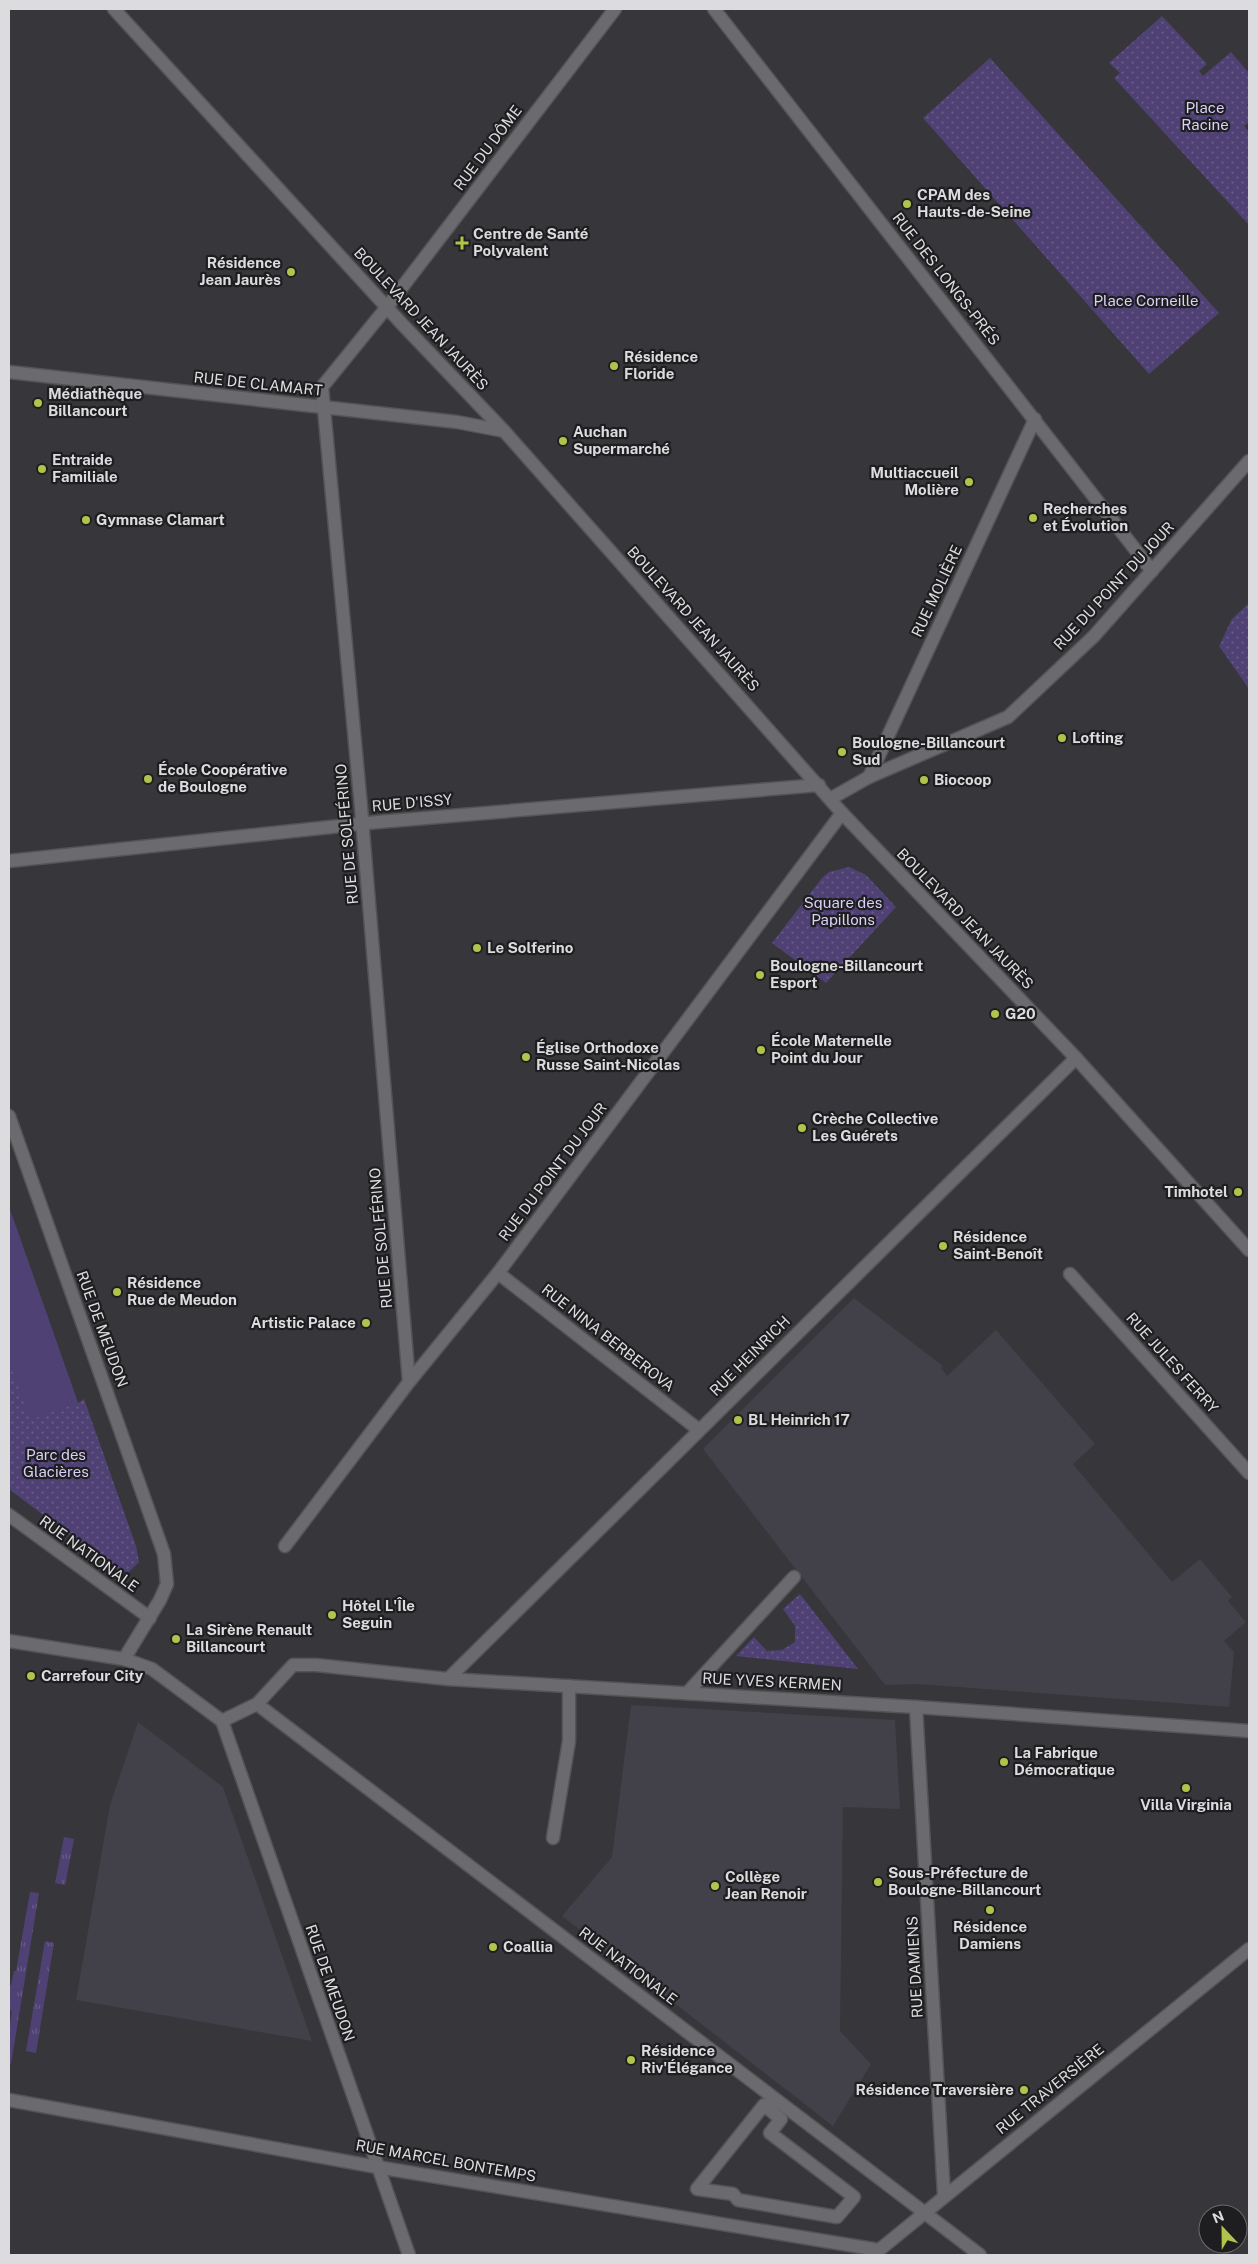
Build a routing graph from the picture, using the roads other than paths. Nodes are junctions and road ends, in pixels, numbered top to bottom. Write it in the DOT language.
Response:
graph roads {
  1 [pos="114,9"];
  2 [pos="615,9"];
  3 [pos="714,9"];
  4 [pos="386,307"];
  5 [pos="9,372"];
  6 [pos="324,407"];
  7 [pos="1035,419"];
  8 [pos="504,431"];
  9 [pos="1249,461"];
  10 [pos="1152,571"];
  11 [pos="869,777"];
  12 [pos="818,785"];
  13 [pos="830,799"];
  14 [pos="842,813"];
  15 [pos="362,824"];
  16 [pos="9,862"];
  17 [pos="1076,1058"];
  18 [pos="9,1116"];
  19 [pos="1249,1250"];
  20 [pos="498,1272"];
  21 [pos="1070,1274"];
  22 [pos="409,1382"];
  23 [pos="698,1430"];
  24 [pos="1249,1473"];
  25 [pos="9,1515"];
  26 [pos="285,1546"];
  27 [pos="794,1577"];
  28 [pos="150,1618"];
  29 [pos="9,1641"];
  30 [pos="124,1659"];
  31 [pos="448,1679"];
  32 [pos="568,1686"];
  33 [pos="687,1693"];
  34 [pos="257,1704"];
  35 [pos="916,1707"];
  36 [pos="222,1721"];
  37 [pos="1249,1731"];
  38 [pos="553,1838"];
  39 [pos="1249,1949"];
  40 [pos="9,2100"];
  41 [pos="764,2105"];
  42 [pos="377,2166"];
  43 [pos="944,2195"];
  44 [pos="924,2212"];
  45 [pos="876,2253"];
  46 [pos="409,2255"];
  47 [pos="980,2255"];
  1 -- 4 [label="street, BOULEVARD JEAN JAURÈS"];
  2 -- 4 [label="street, RUE DU DÔME"];
  3 -- 7 [label="street, RUE DES LONGS-PRÉS"];
  4 -- 6 [label="street, RUE DE SOLFÉRINO"];
  4 -- 8 [label="street, BOULEVARD JEAN JAURÈS"];
  5 -- 6 [label="street, RUE DE CLAMART"];
  6 -- 8 [label="street, RUE DE CLAMART"];
  6 -- 15 [label="street, RUE DE SOLFÉRINO"];
  7 -- 10 [label="street, RUE DES LONGS-PRÉS"];
  7 -- 11 [label="street, RUE MOLIÈRE"];
  8 -- 12 [label="street, BOULEVARD JEAN JAURÈS"];
  9 -- 10 [label="street, RUE DU POINT DU JOUR"];
  10 -- 11 [label="street, RUE DU POINT DU JOUR"];
  11 -- 13 [label="street, RUE DU POINT DU JOUR"];
  12 -- 13 [label="street, BOULEVARD JEAN JAURÈS"];
  12 -- 15 [label="street, RUE D'ISSY"];
  13 -- 14 [label="street, BOULEVARD JEAN JAURÈS"];
  14 -- 17 [label="street, BOULEVARD JEAN JAURÈS"];
  14 -- 20 [label="street, RUE DU POINT DU JOUR"];
  15 -- 16 [label="street, RUE D'ISSY"];
  15 -- 22 [label="street, RUE DE SOLFÉRINO"];
  17 -- 19 [label="street, BOULEVARD JEAN JAURÈS"];
  17 -- 23 [label="street, RUE HEINRICH"];
  18 -- 28 [label="street, RUE DE MEUDON"];
  20 -- 22 [label="street, RUE DU POINT DU JOUR"];
  20 -- 23 [label="street, RUE NINA BERBEROVA"];
  21 -- 24 [label="street, RUE JULES FERRY"];
  22 -- 26 [label="street, RUE DU POINT DU JOUR"];
  23 -- 31 [label="street, RUE HEINRICH"];
  25 -- 28 [label="street, RUE NATIONALE"];
  27 -- 33 [label="street"];
  28 -- 30 [label="street, RUE DE MEUDON"];
  29 -- 30 [label="street"];
  30 -- 36 [label="street"];
  31 -- 32 [label="street, RUE YVES KERMEN"];
  31 -- 34 [label="street, RUE YVES KERMEN"];
  32 -- 33 [label="street, RUE YVES KERMEN"];
  32 -- 38 [label="street"];
  33 -- 35 [label="street, RUE YVES KERMEN"];
  34 -- 36 [label="street"];
  34 -- 44 [label="street, RUE NATIONALE"];
  35 -- 37 [label="street, RUE YVES KERMEN"];
  35 -- 43 [label="street, RUE DAMIENS"];
  36 -- 42 [label="street, RUE DE MEUDON"];
  39 -- 43 [label="street, RUE TRAVERSIÈRE"];
  40 -- 42 [label="street, RUE MARCEL BONTEMPS"];
  41 -- 41 [label="street"];
  42 -- 45 [label="street, RUE MARCEL BONTEMPS"];
  42 -- 46 [label="street, RUE DE MEUDON"];
  43 -- 44 [label="street, RUE TRAVERSIÈRE"];
  44 -- 45 [label="street, RUE TRAVERSIÈRE"];
  44 -- 47 [label="street, RUE NATIONALE"];
}
